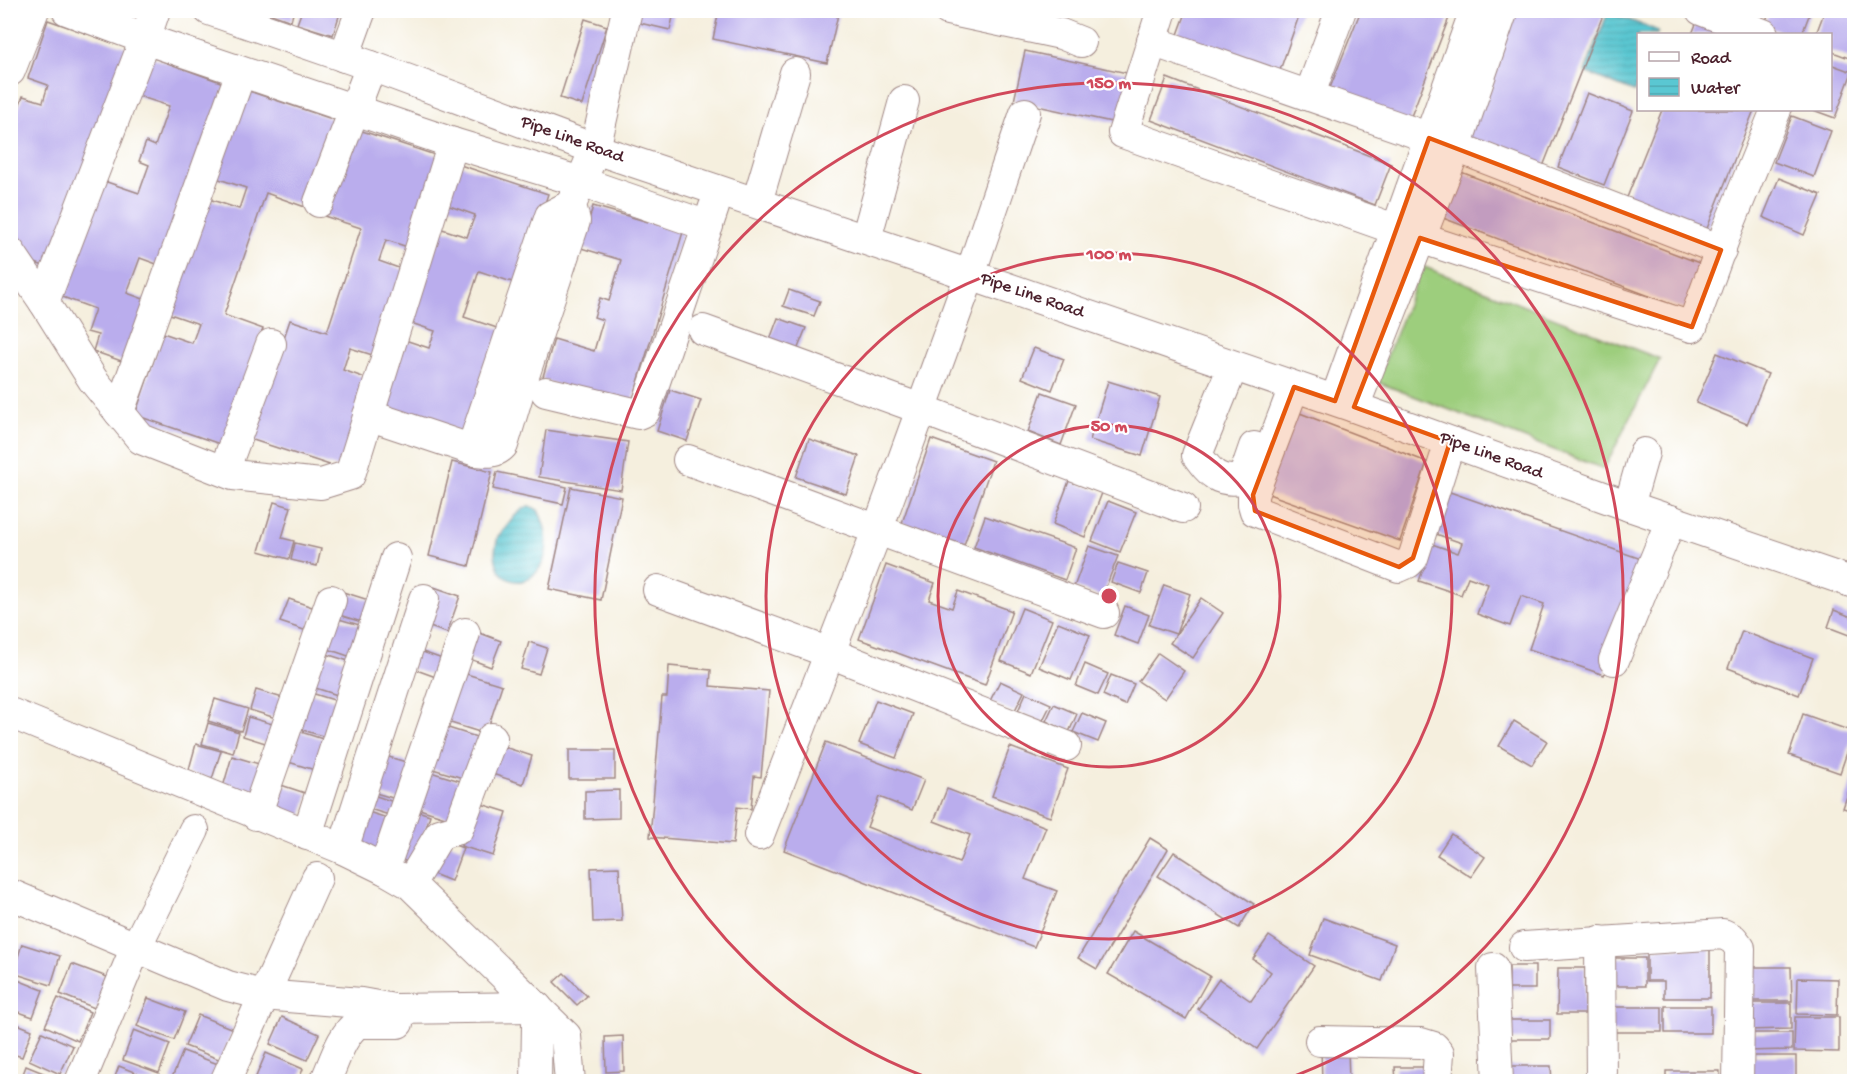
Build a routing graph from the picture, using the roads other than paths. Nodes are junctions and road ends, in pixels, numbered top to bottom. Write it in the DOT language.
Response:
graph roads {
  1 [pos="34,10"];
  2 [pos="67,10"];
  3 [pos="154,10"];
  4 [pos="209,10"];
  5 [pos="361,10"];
  6 [pos="627,10"];
  7 [pos="948,10"];
  8 [pos="1162,10"];
  9 [pos="1341,10"];
  10 [pos="1475,10"];
  11 [pos="1503,10"];
  12 [pos="1701,10"];
  13 [pos="1760,33"];
  14 [pos="145,39"];
  15 [pos="1152,41"];
  16 [pos="1081,42"];
  17 [pos="357,62"];
  18 [pos="10,71"];
  19 [pos="241,72"];
  20 [pos="795,73"];
  21 [pos="1309,96"];
  22 [pos="904,101"];
  23 [pos="355,110"];
  24 [pos="1776,111"];
  25 [pos="1025,112"];
  26 [pos="1442,142"];
  27 [pos="453,143"];
  28 [pos="596,149"];
  29 [pos="720,190"];
  30 [pos="576,194"];
  31 [pos="319,202"];
  32 [pos="757,202"];
  33 [pos="708,226"];
  34 [pos="1408,234"];
  35 [pos="866,239"];
  36 [pos="1721,250"];
  37 [pos="10,252"];
  38 [pos="970,275"];
  39 [pos="44,302"];
  40 [pos="704,330"];
  41 [pos="271,344"];
  42 [pos="1233,366"];
  43 [pos="1286,384"];
  44 [pos="546,392"];
  45 [pos="1344,404"];
  46 [pos="921,409"];
  47 [pos="119,412"];
  48 [pos="369,416"];
  49 [pos="1450,442"];
  50 [pos="1644,453"];
  51 [pos="688,460"];
  52 [pos="224,471"];
  53 [pos="1629,506"];
  54 [pos="1183,508"];
  55 [pos="1671,520"];
  56 [pos="877,531"];
  57 [pos="396,558"];
  58 [pos="1854,583"];
  59 [pos="658,590"];
  60 [pos="424,598"];
  61 [pos="331,600"];
  62 [pos="1104,613"];
  63 [pos="465,633"];
  64 [pos="830,653"];
  65 [pos="1614,660"];
  66 [pos="10,713"];
  67 [pos="492,738"];
  68 [pos="1066,746"];
  69 [pos="256,815"];
  70 [pos="194,830"];
  71 [pos="307,835"];
  72 [pos="759,836"];
  73 [pos="343,849"];
  74 [pos="384,869"];
  75 [pos="317,878"];
  76 [pos="410,884"];
  77 [pos="13,901"];
  78 [pos="1600,941"];
  79 [pos="136,947"];
  80 [pos="1524,947"];
  81 [pos="1493,969"];
  82 [pos="263,995"];
  83 [pos="542,1020"];
  84 [pos="1320,1041"];
  85 [pos="80,1082"];
  86 [pos="225,1082"];
  87 [pos="325,1082"];
  88 [pos="536,1082"];
  89 [pos="570,1082"];
  90 [pos="1437,1082"];
  91 [pos="1498,1082"];
  92 [pos="1601,1082"];
  93 [pos="1737,1082"];
  1 -- 18 [label="street"];
  2 -- 14 [label="street"];
  3 -- 14 [label="street"];
  4 -- 17 [label="street, Pipe Line Road"];
  5 -- 17 [label="street"];
  6 -- 28 [label="street"];
  7 -- 16 [label="street"];
  8 -- 15 [label="street"];
  9 -- 21 [label="street"];
  10 -- 26 [label="street"];
  11 -- 26 [label="street"];
  12 -- 13 [label="street"];
  14 -- 19 [label="street"];
  14 -- 39 [label="street"];
  15 -- 21 [label="street"];
  15 -- 34 [label="street"];
  17 -- 23 [label="street"];
  17 -- 28 [label="street, Pipe Line Road"];
  19 -- 23 [label="street"];
  19 -- 47 [label="street"];
  20 -- 32 [label="street"];
  21 -- 26 [label="street"];
  22 -- 35 [label="street"];
  23 -- 27 [label="street"];
  23 -- 31 [label="street"];
  24 -- 36 [label="street"];
  25 -- 38 [label="street"];
  26 -- 34 [label="street"];
  26 -- 36 [label="street"];
  27 -- 30 [label="street"];
  27 -- 48 [label="street"];
  28 -- 29 [label="street, Pipe Line Road"];
  28 -- 30 [label="street"];
  29 -- 32 [label="street, Pipe Line Road"];
  29 -- 33 [label="street"];
  30 -- 33 [label="street"];
  30 -- 48 [label="street"];
  32 -- 35 [label="street, Pipe Line Road"];
  33 -- 44 [label="street"];
  34 -- 36 [label="street"];
  34 -- 45 [label="street"];
  34 -- 45 [label="street"];
  35 -- 38 [label="street, Pipe Line Road"];
  37 -- 39 [label="street"];
  38 -- 42 [label="street, Pipe Line Road"];
  38 -- 46 [label="street"];
  39 -- 47 [label="street"];
  40 -- 46 [label="street"];
  41 -- 52 [label="street"];
  42 -- 43 [label="street, Pipe Line Road"];
  42 -- 43 [label="street"];
  43 -- 45 [label="street, Pipe Line Road"];
  43 -- 49 [label="street"];
  45 -- 49 [label="street, Pipe Line Road"];
  46 -- 54 [label="street"];
  46 -- 56 [label="street"];
  47 -- 52 [label="street"];
  48 -- 52 [label="street"];
  49 -- 53 [label="street, Pipe Line Road"];
  50 -- 53 [label="street"];
  51 -- 56 [label="street"];
  53 -- 55 [label="street, Pipe Line Road"];
  55 -- 58 [label="street, Pipe Line Road"];
  55 -- 65 [label="street"];
  56 -- 62 [label="street"];
  56 -- 64 [label="street"];
  57 -- 71 [label="street"];
  59 -- 64 [label="street"];
  60 -- 73 [label="street"];
  61 -- 69 [label="street"];
  63 -- 74 [label="street"];
  64 -- 68 [label="street"];
  64 -- 72 [label="street"];
  66 -- 69 [label="street"];
  67 -- 76 [label="street"];
  69 -- 71 [label="street"];
  70 -- 79 [label="street"];
  71 -- 73 [label="street"];
  73 -- 74 [label="street"];
  74 -- 76 [label="street"];
  75 -- 82 [label="street"];
  76 -- 83 [label="street"];
  77 -- 79 [label="street"];
  78 -- 80 [label="street"];
  78 -- 92 [label="street"];
  78 -- 93 [label="street"];
  79 -- 82 [label="street"];
  79 -- 85 [label="street"];
  81 -- 91 [label="street"];
  82 -- 83 [label="street"];
  82 -- 86 [label="street"];
  83 -- 87 [label="street"];
  83 -- 88 [label="street"];
  83 -- 89 [label="street"];
  84 -- 90 [label="street"];
}
